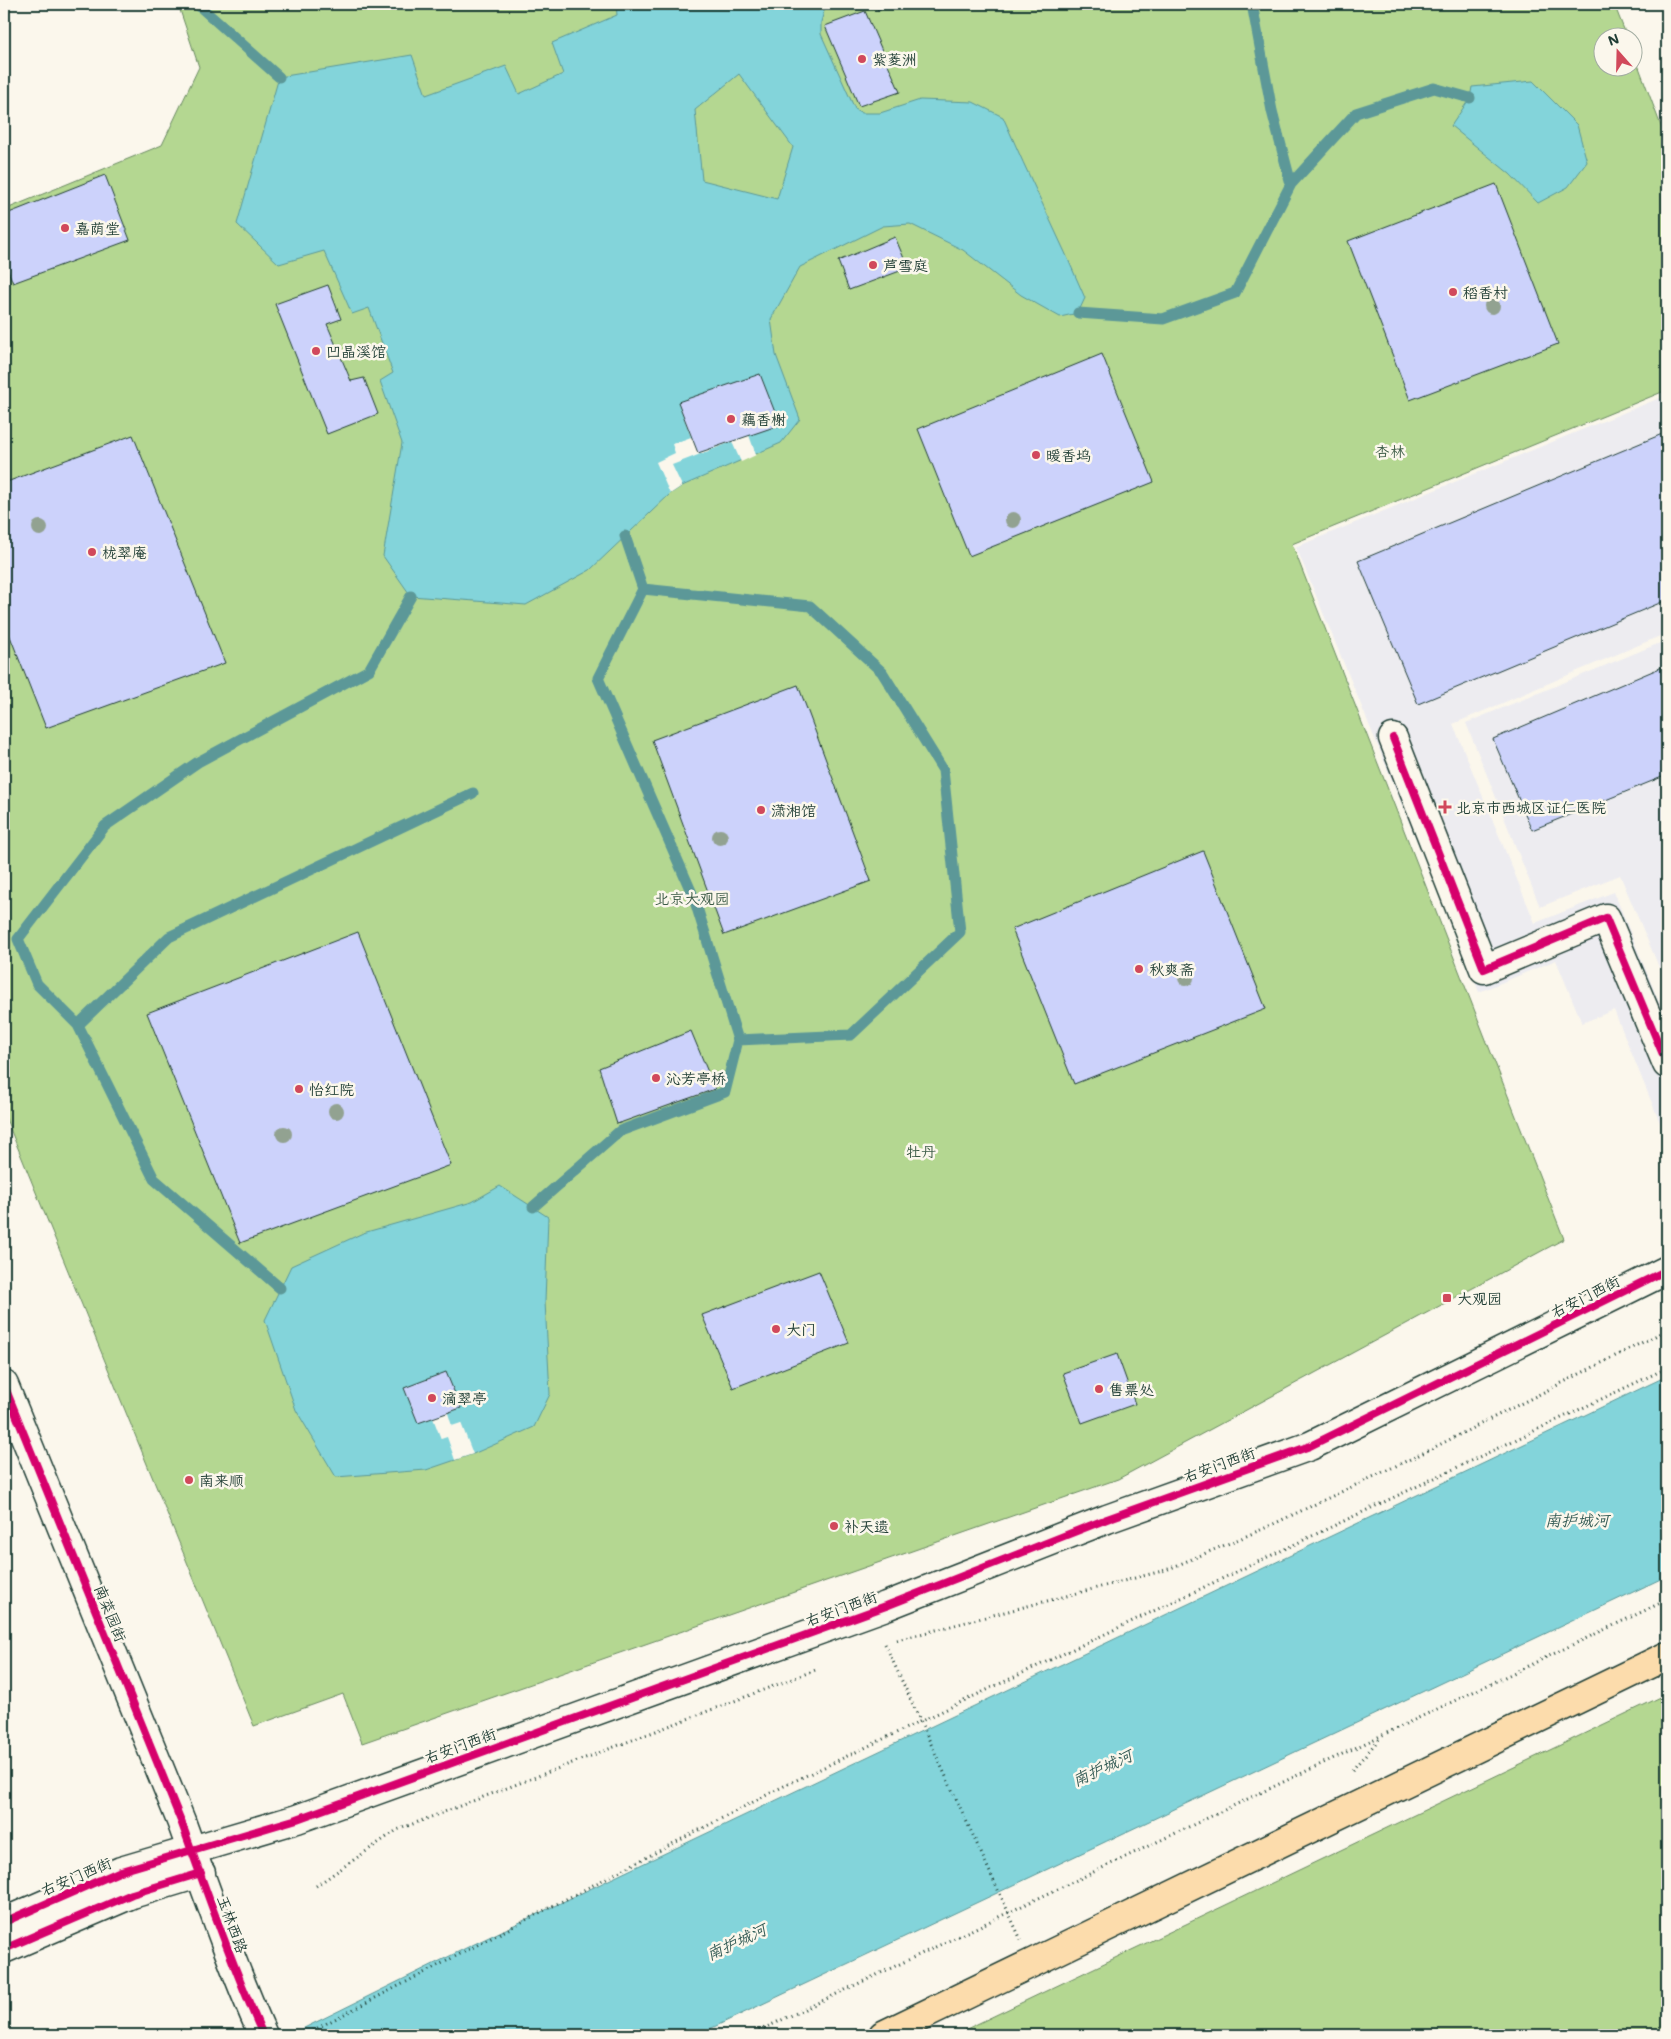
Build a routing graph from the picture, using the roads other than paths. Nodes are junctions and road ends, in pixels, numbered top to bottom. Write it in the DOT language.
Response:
graph roads {
  1 [pos="1393,738"];
  2 [pos="1667,1064"];
  3 [pos="1667,1270"];
  4 [pos="4,1385"];
  5 [pos="1667,1656"];
  6 [pos="196,1862"];
  7 [pos="4,1922"];
  8 [pos="4,1949"];
  9 [pos="263,2035"];
  10 [pos="882,2035"];
  1 -- 2 [label="street"];
  3 -- 6 [label="street, 右安门西街"];
  4 -- 6 [label="street, 南菜园街"];
  5 -- 10 [label="highway"];
  6 -- 7 [label="street, 右安门西街"];
  6 -- 8 [label="street, 右安门西街"];
  6 -- 9 [label="street, 玉林西路"];
}
